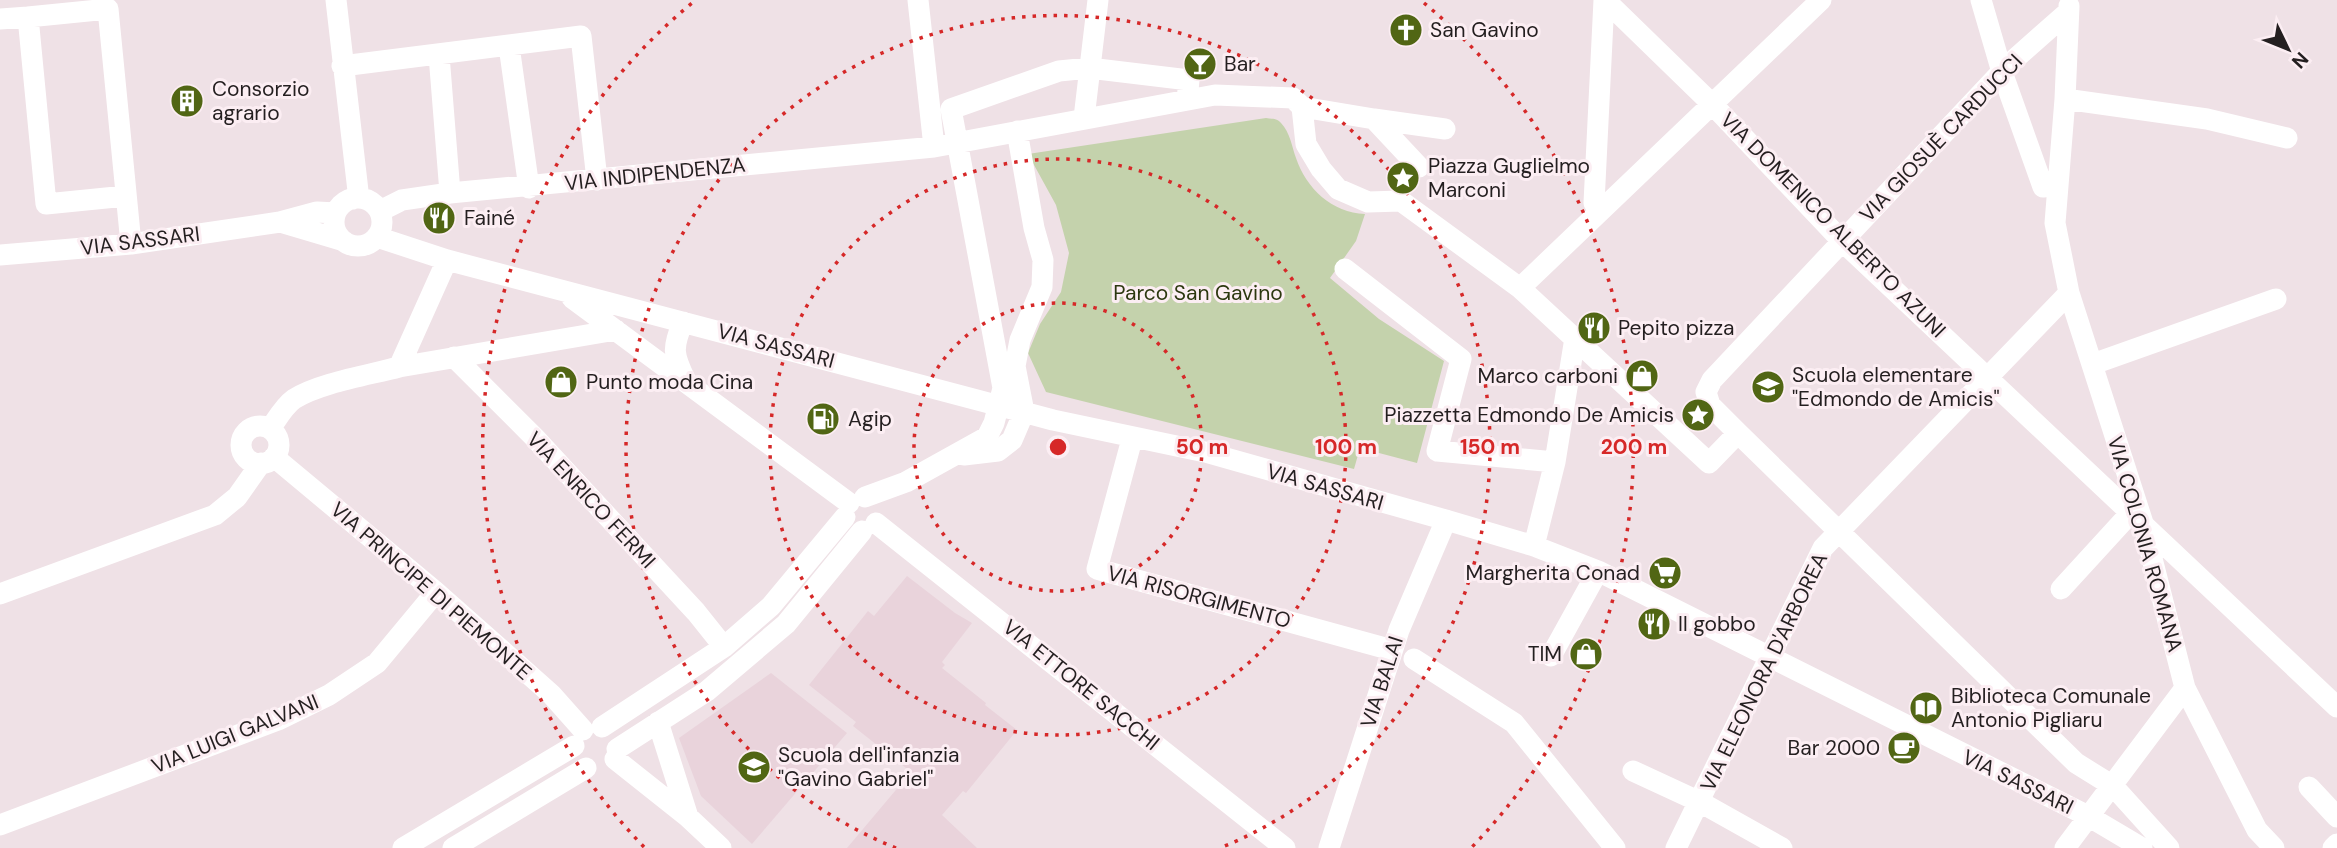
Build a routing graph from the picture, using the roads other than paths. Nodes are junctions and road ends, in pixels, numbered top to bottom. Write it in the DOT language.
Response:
graph roads {
  1 [pos="336,0"];
  2 [pos="918,0"];
  3 [pos="1098,0"];
  4 [pos="1604,0"];
  5 [pos="1821,0"];
  6 [pos="1981,0"];
  7 [pos="2068,6"];
  8 [pos="28,17"];
  9 [pos="0,19"];
  10 [pos="509,46"];
  11 [pos="439,55"];
  12 [pos="342,66"];
  13 [pos="1089,68"];
  14 [pos="2002,72"];
  15 [pos="2065,99"];
  16 [pos="1187,100"];
  17 [pos="1713,105"];
  18 [pos="1301,107"];
  19 [pos="1084,118"];
  20 [pos="1374,119"];
  21 [pos="1445,129"];
  22 [pos="1017,131"];
  23 [pos="2287,138"];
  24 [pos="957,143"];
  25 [pos="934,147"];
  26 [pos="1419,167"];
  27 [pos="597,180"];
  28 [pos="2059,185"];
  29 [pos="529,187"];
  30 [pos="450,193"];
  31 [pos="126,196"];
  32 [pos="353,199"];
  33 [pos="1599,210"];
  34 [pos="380,211"];
  35 [pos="336,213"];
  36 [pos="280,222"];
  37 [pos="377,237"];
  38 [pos="344,241"];
  39 [pos="1842,241"];
  40 [pos="131,244"];
  41 [pos="0,255"];
  42 [pos="447,260"];
  43 [pos="1345,269"];
  44 [pos="1520,288"];
  45 [pos="562,290"];
  46 [pos="2069,293"];
  47 [pos="2276,299"];
  48 [pos="623,306"];
  49 [pos="683,321"];
  50 [pos="616,330"];
  51 [pos="1575,338"];
  52 [pos="454,357"];
  53 [pos="2093,364"];
  54 [pos="399,367"];
  55 [pos="1988,378"];
  56 [pos="685,381"];
  57 [pos="999,405"];
  58 [pos="1024,412"];
  59 [pos="270,429"];
  60 [pos="1738,433"];
  61 [pos="1132,439"];
  62 [pos="953,457"];
  63 [pos="267,460"];
  64 [pos="1555,462"];
  65 [pos="863,514"];
  66 [pos="2137,514"];
  67 [pos="1446,520"];
  68 [pos="1839,530"];
  69 [pos="1534,546"];
  70 [pos="1598,571"];
  71 [pos="2061,589"];
  72 [pos="436,592"];
  73 [pos="0,594"];
  74 [pos="724,648"];
  75 [pos="1392,650"];
  76 [pos="1551,656"];
  77 [pos="1770,657"];
  78 [pos="1414,659"];
  79 [pos="2185,688"];
  80 [pos="2337,707"];
  81 [pos="658,722"];
  82 [pos="586,734"];
  83 [pos="616,754"];
  84 [pos="586,768"];
  85 [pos="1633,771"];
  86 [pos="2112,786"];
  87 [pos="2309,787"];
  88 [pos="1700,802"];
  89 [pos="2088,816"];
  90 [pos="688,817"];
  91 [pos="2337,817"];
  92 [pos="2145,822"];
  93 [pos="0,825"];
  94 [pos="2337,844"];
  95 [pos="2136,845"];
  96 [pos="403,848"];
  97 [pos="453,848"];
  98 [pos="721,848"];
  99 [pos="1285,848"];
  100 [pos="1329,848"];
  101 [pos="1615,848"];
  102 [pos="1676,848"];
  103 [pos="1782,848"];
  104 [pos="2065,848"];
  105 [pos="2169,848"];
  106 [pos="2274,848"];
  107 [pos="2333,848"];
  1 -- 12 [label="street"];
  2 -- 25 [label="street"];
  3 -- 13 [label="street"];
  4 -- 17 [label="street, VIA DOMENICO ALBERTO AZUNI"];
  4 -- 33 [label="street"];
  5 -- 17 [label="street"];
  6 -- 14 [label="street"];
  7 -- 14 [label="street, VIA GIOSUÈ CARDUCCI"];
  7 -- 15 [label="street"];
  8 -- 9 [label="street"];
  8 -- 31 [label="street"];
  8 -- 31 [label="street"];
  10 -- 11 [label="street"];
  10 -- 27 [label="street"];
  10 -- 29 [label="street"];
  11 -- 12 [label="street"];
  11 -- 30 [label="street"];
  12 -- 32 [label="street"];
  13 -- 16 [label="street"];
  13 -- 19 [label="street"];
  13 -- 24 [label="street"];
  14 -- 28 [label="street"];
  14 -- 39 [label="street, VIA GIOSUÈ CARDUCCI"];
  15 -- 23 [label="street"];
  15 -- 28 [label="street"];
  16 -- 18 [label="street, VIA INDIPENDENZA"];
  16 -- 19 [label="street, VIA INDIPENDENZA"];
  17 -- 33 [label="street"];
  17 -- 39 [label="street, VIA DOMENICO ALBERTO AZUNI"];
  18 -- 20 [label="street"];
  18 -- 44 [label="street"];
  19 -- 22 [label="street, VIA INDIPENDENZA"];
  20 -- 21 [label="street"];
  20 -- 26 [label="street"];
  22 -- 24 [label="street, VIA INDIPENDENZA"];
  22 -- 58 [label="street"];
  24 -- 25 [label="street, VIA INDIPENDENZA"];
  24 -- 57 [label="street"];
  25 -- 27 [label="street, VIA INDIPENDENZA"];
  27 -- 29 [label="street, VIA INDIPENDENZA"];
  28 -- 46 [label="street, VIA COLONIA ROMANA"];
  29 -- 30 [label="street, VIA INDIPENDENZA"];
  30 -- 34 [label="street, VIA INDIPENDENZA"];
  31 -- 40 [label="street"];
  32 -- 34 [label="street"];
  32 -- 35 [label="street"];
  33 -- 44 [label="street"];
  34 -- 37 [label="street"];
  35 -- 36 [label="street, VIA SASSARI"];
  35 -- 38 [label="street"];
  36 -- 38 [label="street, VIA SASSARI"];
  36 -- 40 [label="street, VIA SASSARI"];
  37 -- 38 [label="street, VIA SASSARI"];
  37 -- 42 [label="street, VIA SASSARI"];
  39 -- 55 [label="street, VIA DOMENICO ALBERTO AZUNI"];
  39 -- 60 [label="street, VIA GIOSUÈ CARDUCCI"];
  40 -- 41 [label="street, VIA SASSARI"];
  42 -- 45 [label="street, VIA SASSARI"];
  42 -- 54 [label="street"];
  43 -- 64 [label="street"];
  44 -- 51 [label="street"];
  45 -- 48 [label="street, VIA SASSARI"];
  45 -- 50 [label="street, VIA ETTORE SACCHI"];
  46 -- 53 [label="street, VIA COLONIA ROMANA"];
  46 -- 55 [label="street, VIA ELEONORA D'ARBOREA"];
  47 -- 53 [label="street"];
  48 -- 49 [label="street, VIA SASSARI"];
  48 -- 50 [label="street"];
  49 -- 56 [label="street"];
  49 -- 57 [label="street, VIA SASSARI"];
  50 -- 52 [label="street"];
  50 -- 56 [label="street, VIA ETTORE SACCHI"];
  51 -- 60 [label="street"];
  51 -- 64 [label="street"];
  52 -- 54 [label="street"];
  52 -- 74 [label="street, VIA ENRICO FERMI"];
  53 -- 66 [label="street, VIA COLONIA ROMANA"];
  54 -- 59 [label="street"];
  55 -- 66 [label="street, VIA DOMENICO ALBERTO AZUNI"];
  55 -- 68 [label="street, VIA ELEONORA D'ARBOREA"];
  56 -- 65 [label="street, VIA ETTORE SACCHI"];
  57 -- 58 [label="street, VIA SASSARI"];
  57 -- 62 [label="street"];
  58 -- 61 [label="street, VIA SASSARI"];
  58 -- 62 [label="street"];
  59 -- 63 [label="street"];
  59 -- 63 [label="street"];
  60 -- 68 [label="street"];
  61 -- 67 [label="street, VIA SASSARI"];
  61 -- 75 [label="street, VIA RISORGIMENTO"];
  62 -- 65 [label="street"];
  63 -- 72 [label="street, VIA PRINCIPE DI PIEMONTE"];
  63 -- 73 [label="street"];
  64 -- 69 [label="street"];
  65 -- 74 [label="street"];
  65 -- 81 [label="street"];
  65 -- 99 [label="street, VIA ETTORE SACCHI"];
  66 -- 71 [label="street"];
  66 -- 79 [label="street, VIA COLONIA ROMANA"];
  66 -- 80 [label="street, VIA DOMENICO ALBERTO AZUNI"];
  67 -- 69 [label="street, VIA SASSARI"];
  67 -- 75 [label="street, VIA BALAI"];
  68 -- 77 [label="street, VIA ELEONORA D'ARBOREA"];
  68 -- 86 [label="street"];
  69 -- 70 [label="street, VIA SASSARI"];
  70 -- 76 [label="street"];
  70 -- 77 [label="street, VIA SASSARI"];
  72 -- 82 [label="street, VIA PRINCIPE DI PIEMONTE"];
  72 -- 93 [label="street, VIA LUIGI GALVANI"];
  74 -- 82 [label="street"];
  75 -- 100 [label="street, VIA BALAI"];
  77 -- 88 [label="street, VIA ELEONORA D'ARBOREA"];
  77 -- 89 [label="street, VIA SASSARI"];
  78 -- 101 [label="street"];
  79 -- 86 [label="street"];
  79 -- 106 [label="street, VIA COLONIA ROMANA"];
  81 -- 83 [label="street"];
  81 -- 90 [label="street"];
  82 -- 83 [label="street"];
  82 -- 84 [label="street"];
  82 -- 96 [label="street"];
  83 -- 84 [label="street"];
  83 -- 90 [label="street"];
  84 -- 97 [label="street"];
  85 -- 88 [label="street"];
  86 -- 89 [label="street"];
  86 -- 92 [label="street"];
  87 -- 91 [label="street"];
  88 -- 102 [label="street, VIA ELEONORA D'ARBOREA"];
  88 -- 103 [label="street"];
  89 -- 95 [label="street, VIA SASSARI"];
  89 -- 104 [label="street"];
  90 -- 98 [label="street"];
  92 -- 95 [label="street"];
  92 -- 105 [label="street"];
  94 -- 107 [label="street"];
}
